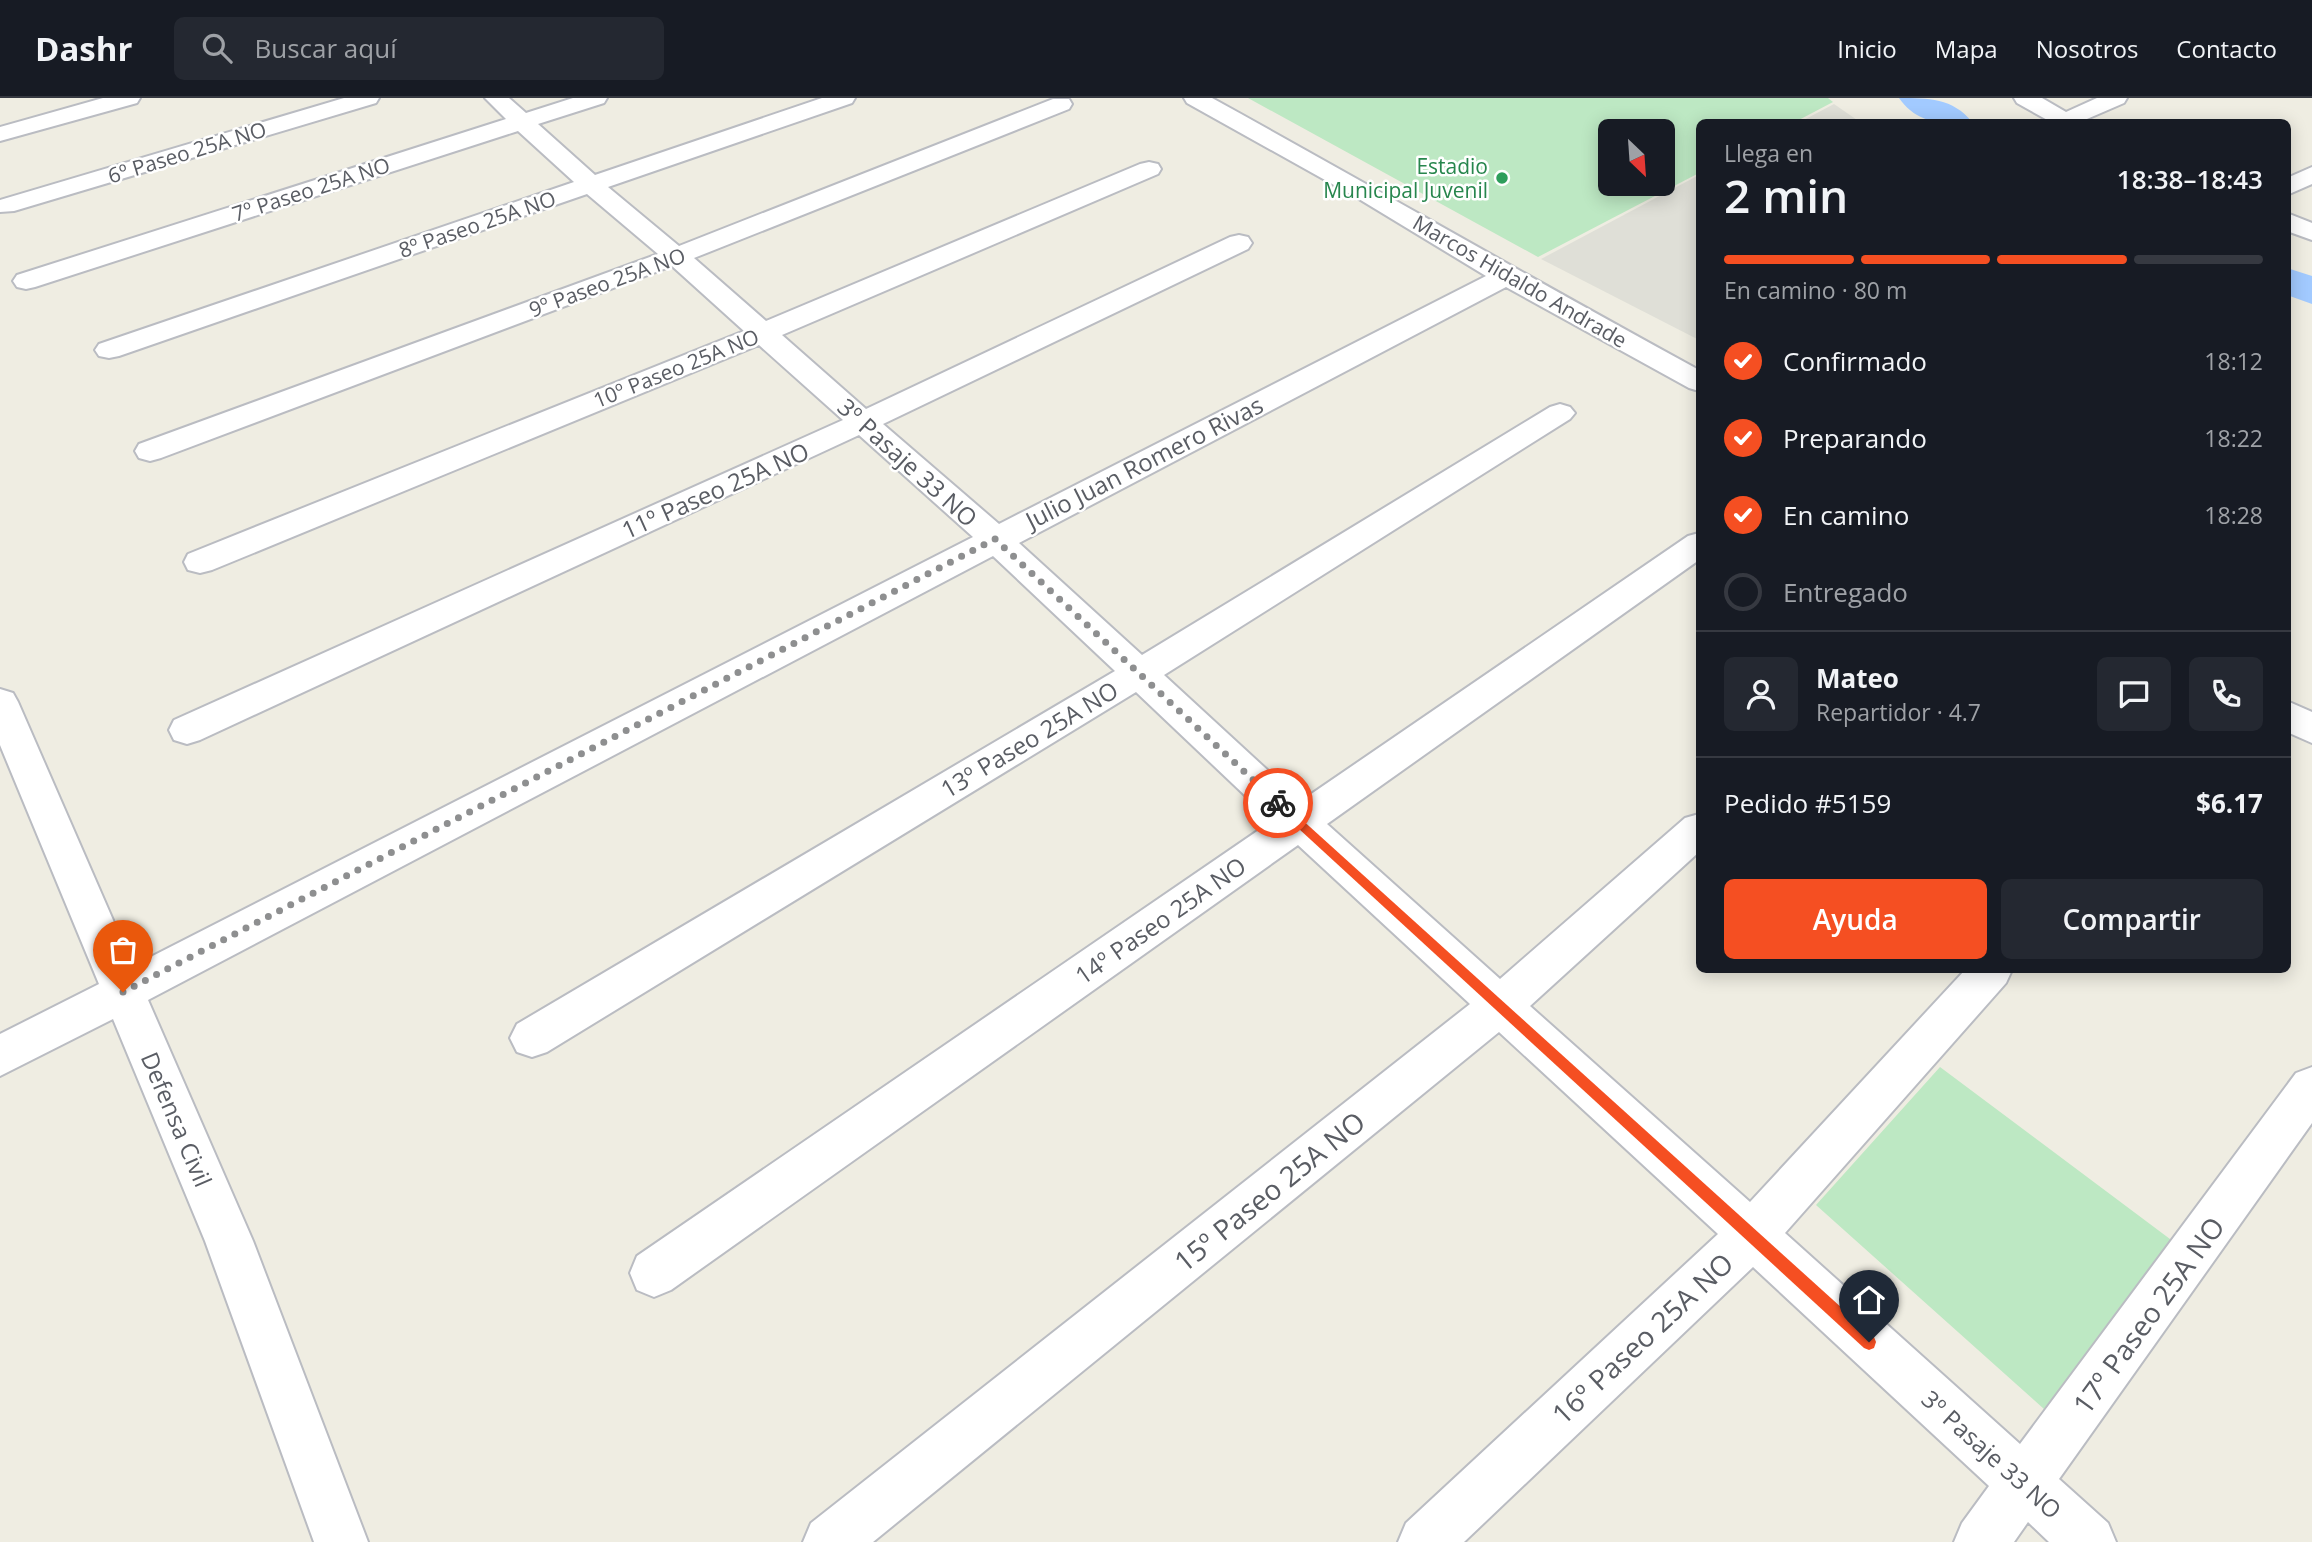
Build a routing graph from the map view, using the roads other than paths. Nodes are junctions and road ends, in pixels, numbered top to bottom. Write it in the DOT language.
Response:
graph roads {
  1 [pos="129,98"];
  2 [pos="368,98"];
  3 [pos="596,98"];
  4 [pos="844,98"];
  5 [pos="1195,98"];
  6 [pos="2025,98"];
  7 [pos="2116,98"];
  8 [pos="1061,104"];
  9 [pos="508,110"];
  10 [pos="2060,119"];
  11 [pos="2071,119"];
  12 [pos="0,134"];
  13 [pos="1149,169"];
  14 [pos="2312,174"];
  15 [pos="591,185"];
  16 [pos="2291,186"];
  17 [pos="5,206"];
  18 [pos="2291,223"];
  19 [pos="2312,232"];
  20 [pos="1239,243"];
  21 [pos="676,256"];
  22 [pos="1506,276"];
  23 [pos="26,281"];
  24 [pos="763,333"];
  25 [pos="108,350"];
  26 [pos="1696,380"];
  27 [pos="1560,413"];
  28 [pos="863,422"];
  29 [pos="150,452"];
  30 [pos="995,539"];
  31 [pos="1696,546"];
  32 [pos="200,562"];
  33 [pos="1138,674"];
  34 [pos="0,702"];
  35 [pos="2291,717"];
  36 [pos="2312,729"];
  37 [pos="187,730"];
  38 [pos="1300,823"];
  39 [pos="1696,832"];
  40 [pos="1988,973"];
  41 [pos="123,992"];
  42 [pos="1501,1005"];
  43 [pos="532,1038"];
  44 [pos="0,1056"];
  45 [pos="2312,1087"];
  46 [pos="1751,1236"];
  47 [pos="654,1273"];
  48 [pos="2026,1484"];
  49 [pos="341,1542"];
  50 [pos="830,1542"];
  51 [pos="1425,1542"];
  52 [pos="1981,1542"];
  53 [pos="2088,1542"];
  1 -- 12 [label="street"];
  2 -- 17 [label="street, 6º Paseo 25A NO"];
  3 -- 9 [label="street, 7º Paseo 25A NO"];
  4 -- 15 [label="street, 8º Paseo 25A NO"];
  5 -- 22 [label="street, Marcos Hidaldo Andrade"];
  6 -- 10 [label="street"];
  7 -- 11 [label="street"];
  8 -- 21 [label="street, 9º Paseo 25A NO"];
  9 -- 15 [label="street, 3º Pasaje 33 NO"];
  9 -- 23 [label="street, 7º Paseo 25A NO"];
  13 -- 24 [label="street, 10º Paseo 25A NO"];
  14 -- 16 [label="street"];
  15 -- 21 [label="street, 3º Pasaje 33 NO"];
  15 -- 25 [label="street, 8º Paseo 25A NO"];
  18 -- 19 [label="street"];
  20 -- 28 [label="street, 11º Paseo 25A NO"];
  21 -- 24 [label="street, 3º Pasaje 33 NO"];
  21 -- 29 [label="street, 9º Paseo 25A NO"];
  22 -- 26 [label="street, Marcos Hidaldo Andrade"];
  22 -- 30 [label="street, Julio Juan Romero Rivas"];
  24 -- 28 [label="street, 3º Pasaje 33 NO"];
  24 -- 32 [label="street, 10º Paseo 25A NO"];
  27 -- 33 [label="street, 13º Paseo 25A NO"];
  28 -- 30 [label="street, 3º Pasaje 33 NO"];
  28 -- 37 [label="street, 11º Paseo 25A NO"];
  30 -- 33 [label="street, 3º Pasaje 33 NO"];
  30 -- 41 [label="street, Julio Juan Romero Rivas"];
  31 -- 38 [label="street, 14º Paseo 25A NO"];
  33 -- 38 [label="street, 3º Pasaje 33 NO"];
  33 -- 43 [label="street, 13º Paseo 25A NO"];
  34 -- 41 [label="street, Defensa Civil"];
  35 -- 36 [label="street"];
  38 -- 42 [label="street, 3º Pasaje 33 NO"];
  38 -- 47 [label="street, 14º Paseo 25A NO"];
  39 -- 42 [label="street, 15º Paseo 25A NO"];
  40 -- 46 [label="street, 16º Paseo 25A NO"];
  41 -- 44 [label="street, Julio Juan Romero Rivas"];
  41 -- 49 [label="street, Defensa Civil"];
  42 -- 46 [label="street, 3º Pasaje 33 NO"];
  42 -- 50 [label="street, 15º Paseo 25A NO"];
  45 -- 48 [label="street, 17º Paseo 25A NO"];
  46 -- 48 [label="street, 3º Pasaje 33 NO"];
  46 -- 51 [label="street, 16º Paseo 25A NO"];
  48 -- 52 [label="street, 17º Paseo 25A NO"];
  48 -- 53 [label="street, 3º Pasaje 33 NO"];
}
